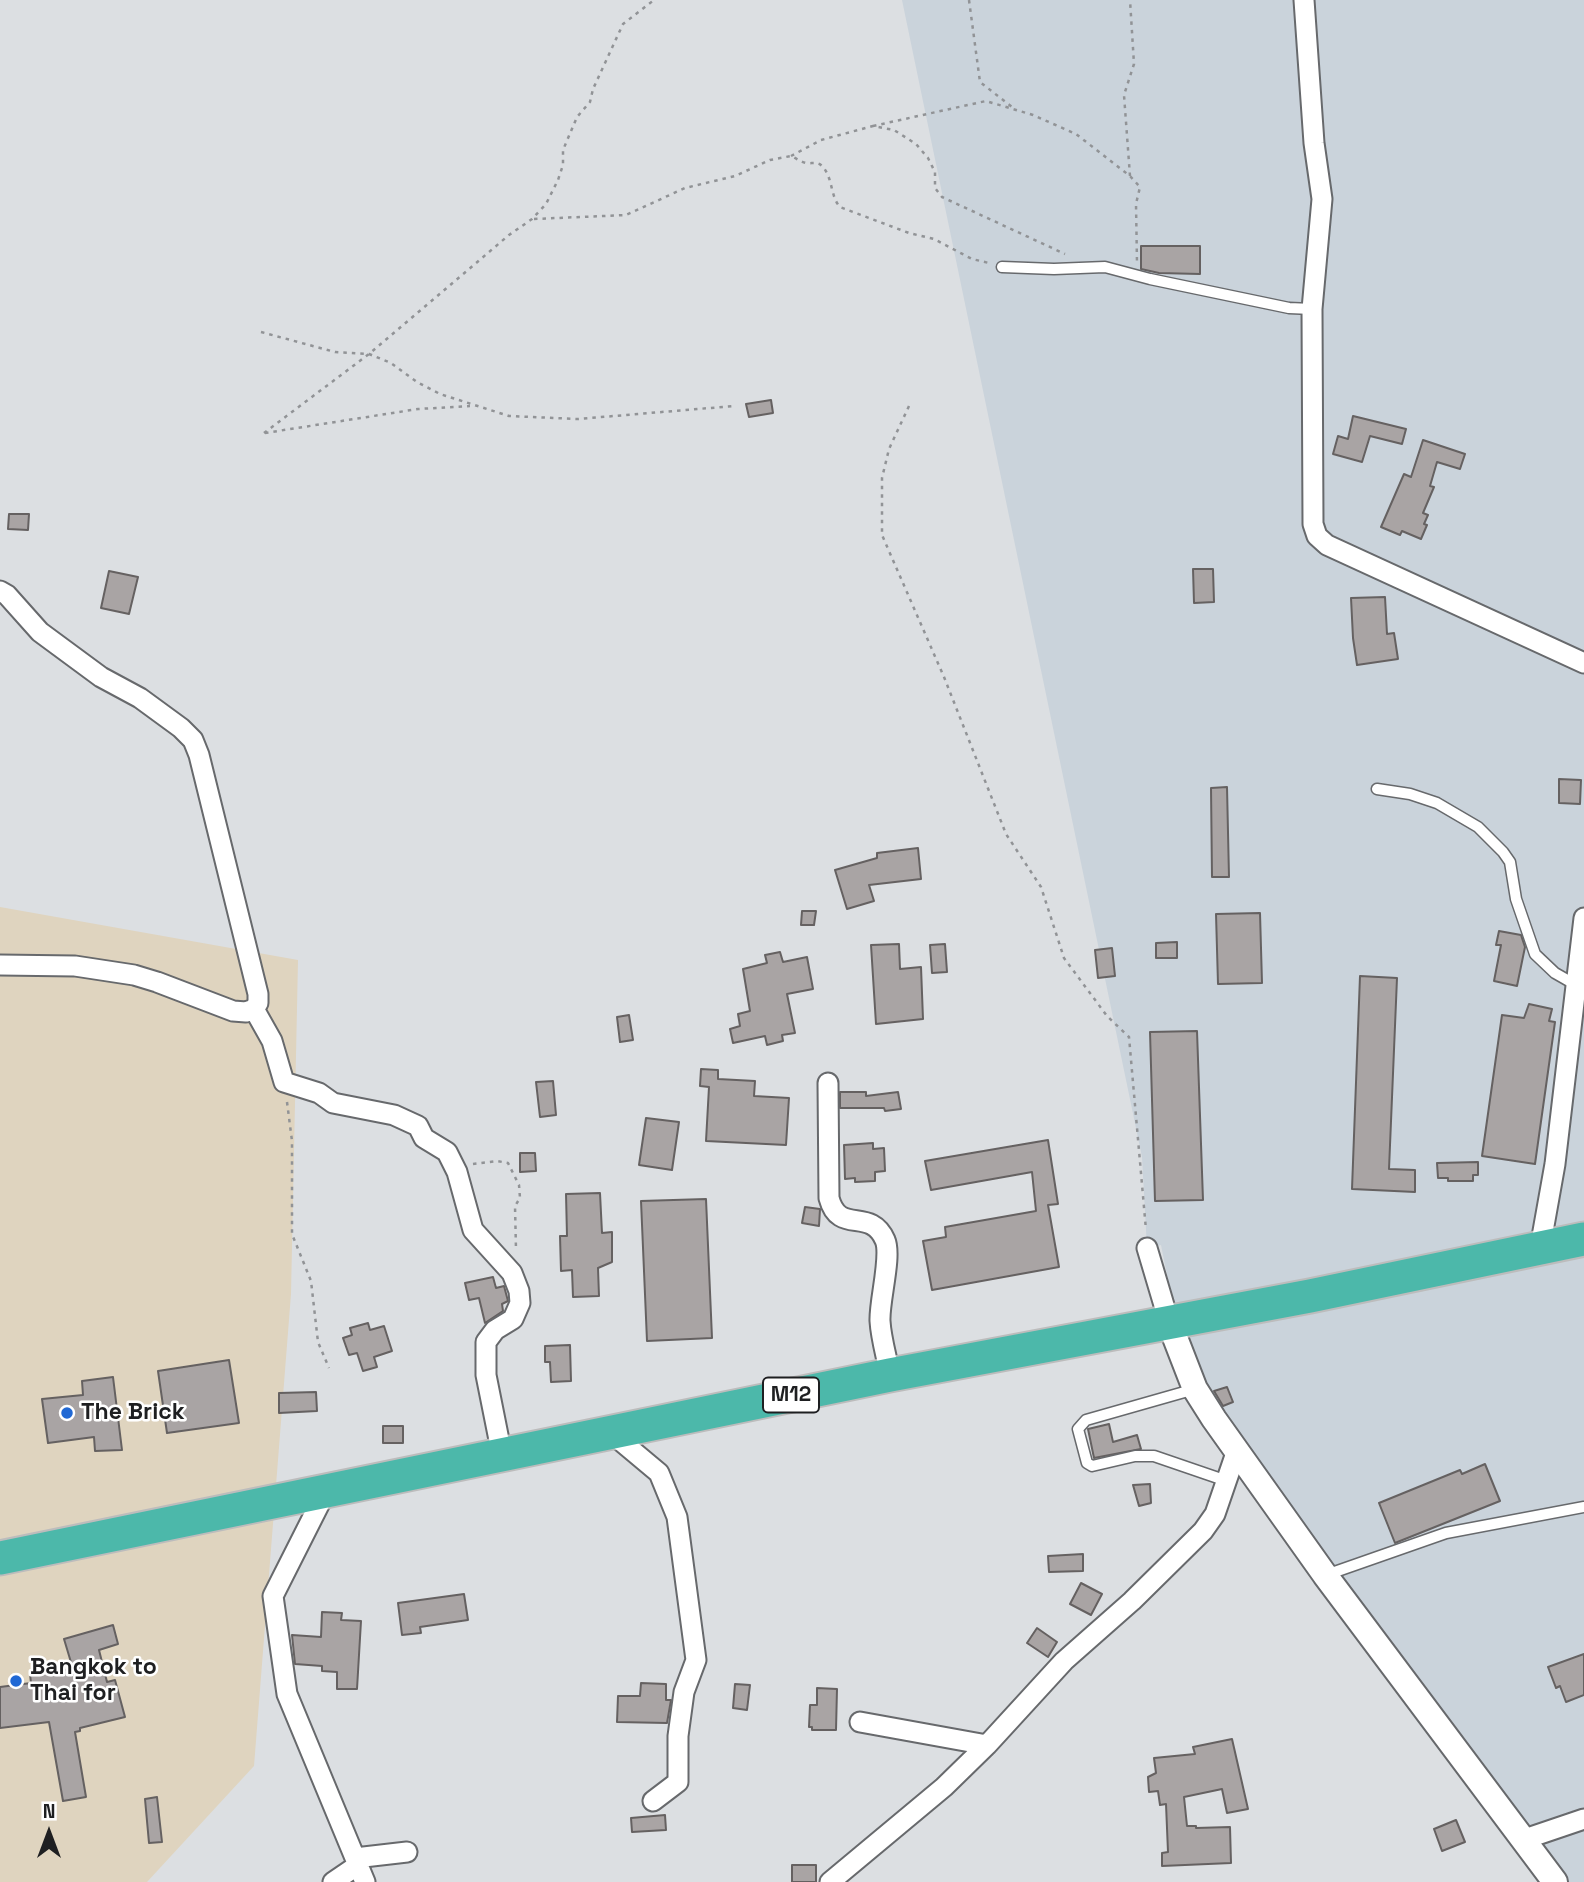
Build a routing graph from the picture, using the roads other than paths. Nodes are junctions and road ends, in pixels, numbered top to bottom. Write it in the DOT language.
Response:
graph roads {
  1 [pos="1304,0"];
  2 [pos="1002,267"];
  3 [pos="1312,309"];
  4 [pos="0,591"];
  5 [pos="1584,663"];
  6 [pos="1377,789"];
  7 [pos="1584,918"];
  8 [pos="0,965"];
  9 [pos="1577,985"];
  10 [pos="254,1009"];
  11 [pos="828,1083"];
  12 [pos="1584,1239"];
  13 [pos="1147,1248"];
  14 [pos="1540,1248"];
  15 [pos="1169,1322"];
  16 [pos="890,1375"];
  17 [pos="1195,1389"];
  18 [pos="610,1432"];
  19 [pos="1237,1450"];
  20 [pos="502,1455"];
  21 [pos="1227,1481"];
  22 [pos="326,1491"];
  23 [pos="1584,1507"];
  24 [pos="0,1558"];
  25 [pos="1325,1575"];
  26 [pos="860,1722"];
  27 [pos="988,1745"];
  28 [pos="653,1801"];
  29 [pos="1584,1819"];
  30 [pos="1522,1840"];
  31 [pos="407,1852"];
  32 [pos="359,1868"];
  33 [pos="333,1882"];
  34 [pos="830,1882"];
  35 [pos="1555,1882"];
  1 -- 3 [label="street"];
  2 -- 3 [label="lane"];
  3 -- 5 [label="street"];
  4 -- 10 [label="street"];
  6 -- 9 [label="lane"];
  7 -- 9 [label="street"];
  8 -- 10 [label="street"];
  9 -- 14 [label="street"];
  10 -- 20 [label="street"];
  11 -- 16 [label="street"];
  12 -- 14 [label="highway, M12"];
  13 -- 15 [label="street"];
  14 -- 15 [label="highway, M12"];
  15 -- 16 [label="highway, M12"];
  15 -- 17 [label="street"];
  16 -- 18 [label="highway, M12"];
  17 -- 19 [label="street"];
  17 -- 21 [label="lane"];
  18 -- 20 [label="highway, M12"];
  18 -- 28 [label="street"];
  19 -- 21 [label="street"];
  19 -- 25 [label="street"];
  20 -- 22 [label="highway, M12"];
  21 -- 27 [label="street"];
  22 -- 24 [label="highway, M12"];
  22 -- 32 [label="street"];
  23 -- 25 [label="lane"];
  25 -- 30 [label="street"];
  26 -- 27 [label="street"];
  27 -- 34 [label="street"];
  29 -- 30 [label="street"];
  30 -- 35 [label="street"];
  31 -- 32 [label="street"];
  32 -- 33 [label="street"];
}
